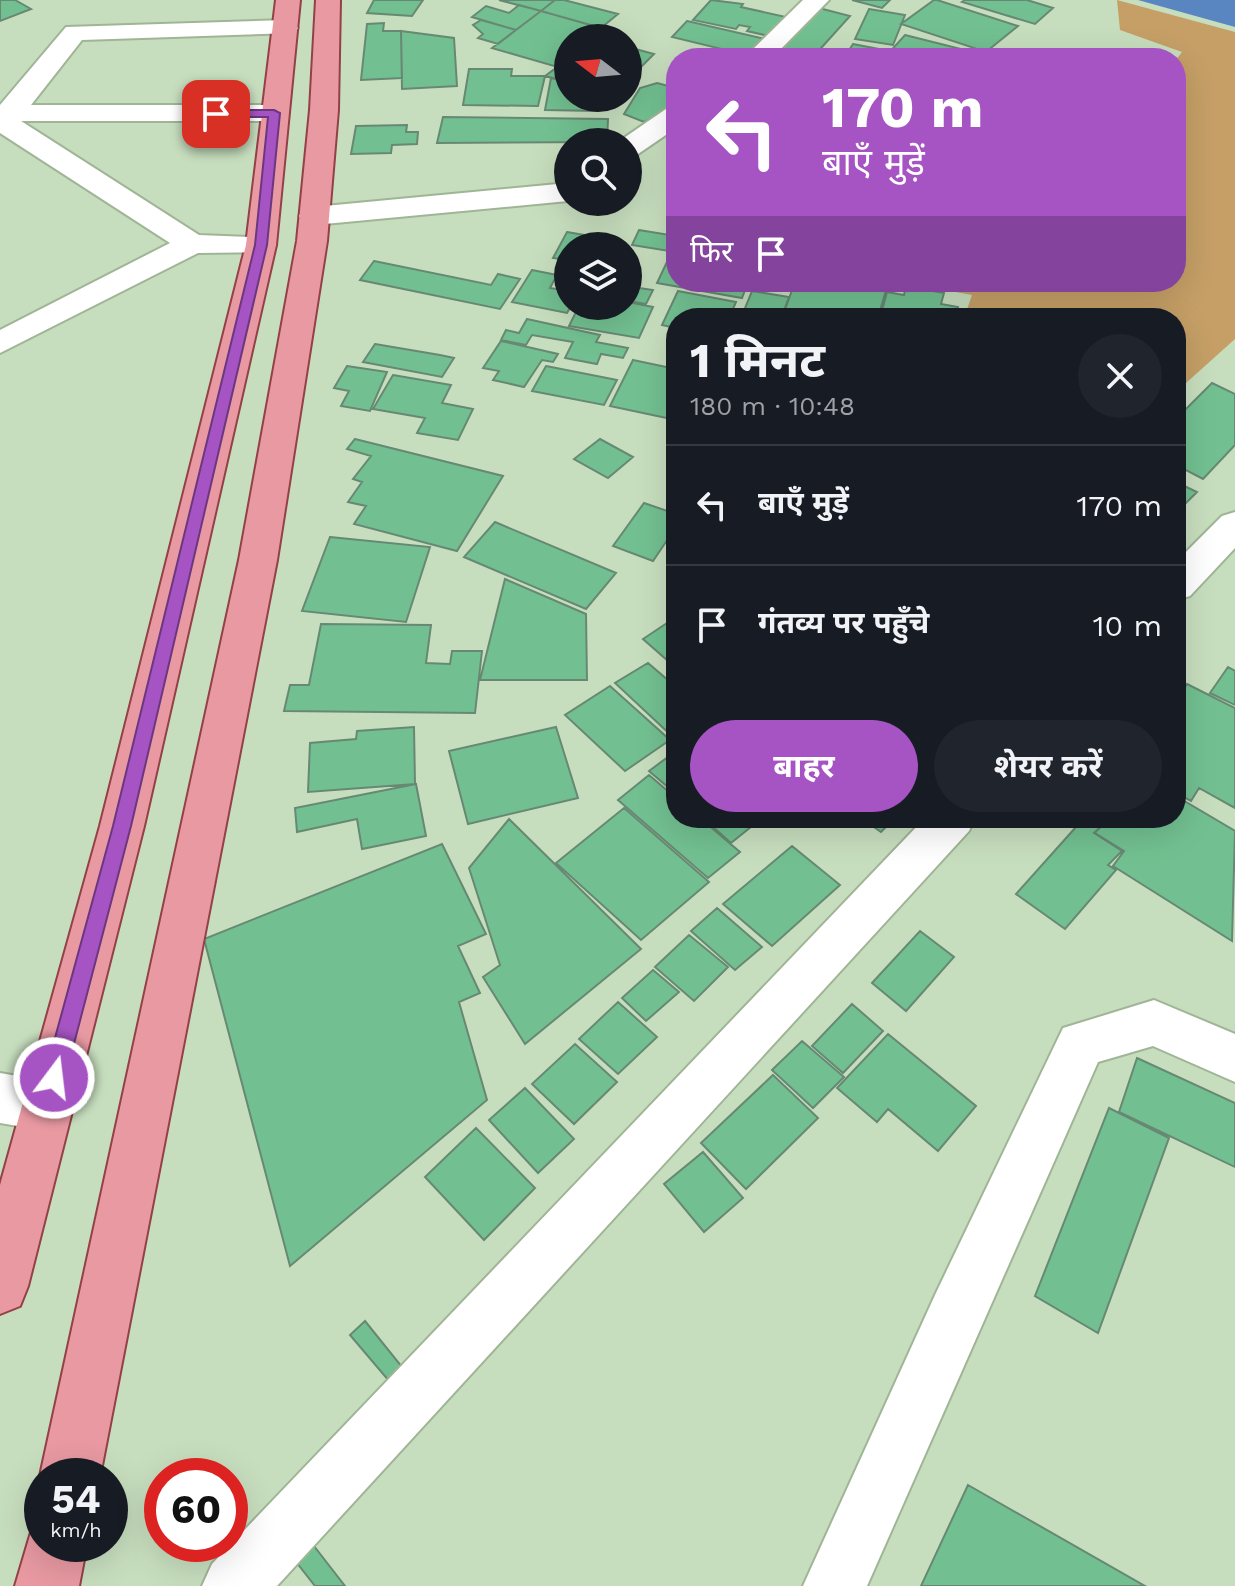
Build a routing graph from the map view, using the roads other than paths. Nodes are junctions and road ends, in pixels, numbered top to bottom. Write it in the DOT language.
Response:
graph roads {
  1 [pos="328,0"];
  2 [pos="817,0"];
  3 [pos="286,14"];
  4 [pos="767,48"];
  5 [pos="274,113"];
  6 [pos="3,119"];
  7 [pos="666,122"];
  8 [pos="642,138"];
  9 [pos="554,193"];
  10 [pos="314,216"];
  11 [pos="192,244"];
  12 [pos="261,245"];
  13 [pos="0,343"];
  14 [pos="1235,525"];
  15 [pos="1186,576"];
  16 [pos="944,828"];
  17 [pos="1235,1058"];
  18 [pos="23,1102"];
  19 [pos="0,1286"];
  20 [pos="74,1458"];
  21 [pos="52,1562"];
  22 [pos="47,1586"];
  23 [pos="234,1586"];
  24 [pos="835,1586"];
  1 -- 10 [label="main road"];
  2 -- 4 [label="street"];
  3 -- 5 [label="main road"];
  3 -- 6 [label="street"];
  5 -- 6 [label="street"];
  5 -- 12 [label="main road"];
  6 -- 11 [label="street"];
  7 -- 8 [label="street"];
  9 -- 10 [label="street"];
  10 -- 20 [label="main road"];
  11 -- 12 [label="street"];
  11 -- 13 [label="street"];
  12 -- 18 [label="main road"];
  14 -- 15 [label="street"];
  16 -- 23 [label="street"];
  17 -- 24 [label="street"];
  18 -- 19 [label="main road"];
  21 -- 22 [label="main road"];
}
